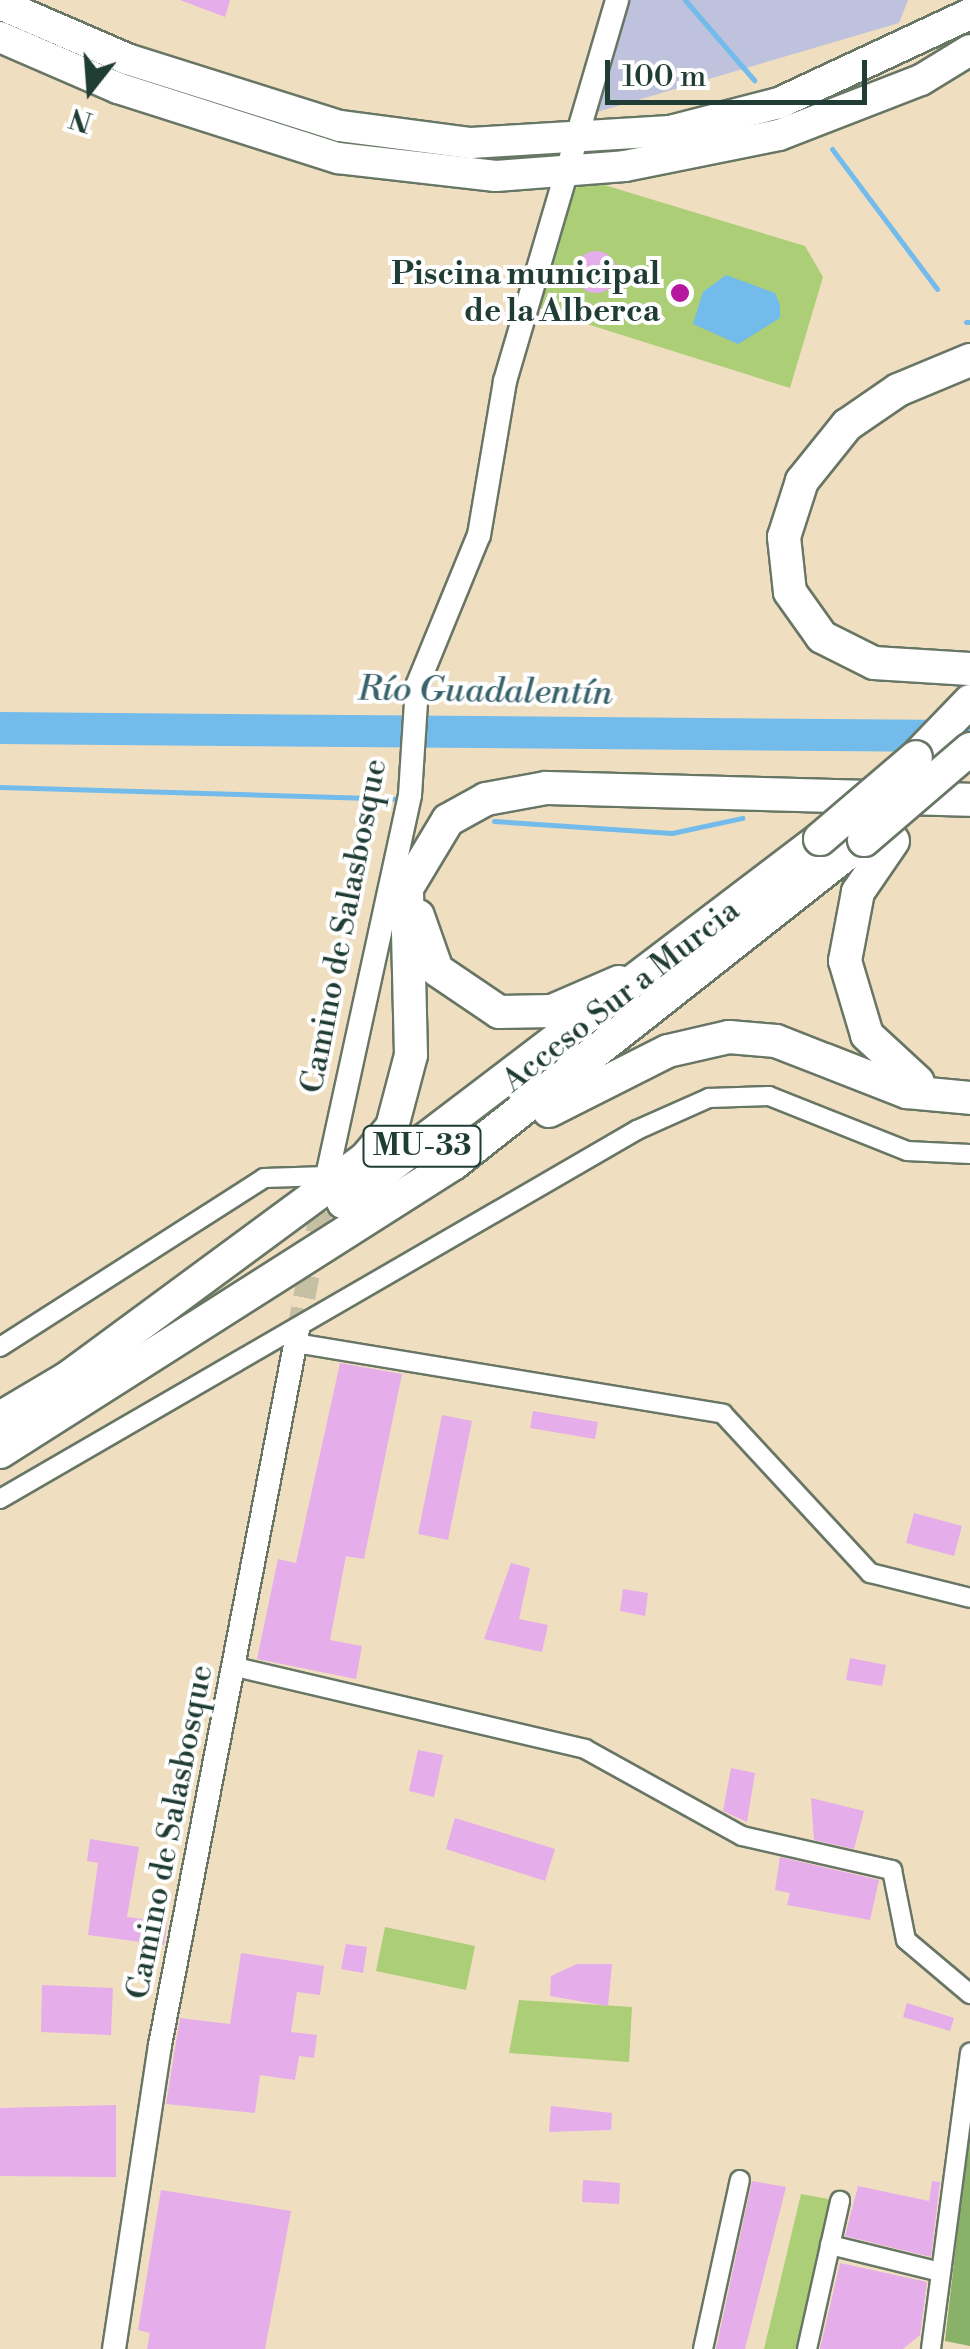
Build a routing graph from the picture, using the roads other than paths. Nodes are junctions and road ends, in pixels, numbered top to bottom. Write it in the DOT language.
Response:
graph roads {
  1 [pos="617,0"];
  2 [pos="0,4"];
  3 [pos="970,14"];
  4 [pos="0,37"];
  5 [pos="970,50"];
  6 [pos="578,141"];
  7 [pos="566,173"];
  8 [pos="970,360"];
  9 [pos="970,669"];
  10 [pos="970,701"];
  11 [pos="970,709"];
  12 [pos="970,750"];
  13 [pos="916,757"];
  14 [pos="970,763"];
  15 [pos="970,788"];
  16 [pos="776,790"];
  17 [pos="970,800"];
  18 [pos="448,820"];
  19 [pos="878,841"];
  20 [pos="752,895"];
  21 [pos="970,1098"];
  22 [pos="970,1154"];
  23 [pos="452,1164"];
  24 [pos="327,1176"];
  25 [pos="297,1336"];
  26 [pos="0,1347"];
  27 [pos="65,1380"];
  28 [pos="0,1418"];
  29 [pos="0,1452"];
  30 [pos="0,1499"];
  31 [pos="970,1598"];
  32 [pos="236,1667"];
  33 [pos="970,1994"];
  34 [pos="970,2054"];
  35 [pos="740,2180"];
  36 [pos="840,2201"];
  37 [pos="830,2245"];
  38 [pos="941,2272"];
  39 [pos="114,2349"];
  40 [pos="703,2349"];
  41 [pos="806,2349"];
  42 [pos="931,2349"];
  1 -- 6 [label="street, Camino de Salasbosque"];
  2 -- 6 [label="main road"];
  3 -- 6 [label="main road"];
  4 -- 7 [label="main road"];
  5 -- 7 [label="main road"];
  6 -- 7 [label="street, Camino de Salasbosque"];
  7 -- 24 [label="street, Camino de Salasbosque"];
  8 -- 9 [label="highway"];
  10 -- 13 [label="highway"];
  11 -- 13 [label="highway, Acceso Sur a Murcia / MU-33"];
  12 -- 19 [label="highway, Acceso Sur a Murcia / MU-33, bridge"];
  13 -- 20 [label="highway, Acceso Sur a Murcia / MU-33, bridge"];
  14 -- 19 [label="highway"];
  15 -- 16 [label="highway"];
  16 -- 17 [label="highway"];
  16 -- 18 [label="highway"];
  18 -- 20 [label="highway"];
  18 -- 27 [label="highway"];
  19 -- 21 [label="highway"];
  19 -- 23 [label="highway, Acceso Sur a Murcia / MU-33"];
  20 -- 27 [label="highway, Acceso Sur a Murcia / MU-33"];
  21 -- 23 [label="highway"];
  22 -- 25 [label="street"];
  23 -- 29 [label="highway, Acceso Sur a Murcia / MU-33"];
  24 -- 26 [label="street"];
  25 -- 30 [label="street"];
  25 -- 31 [label="street"];
  25 -- 32 [label="street, Camino de Salasbosque"];
  27 -- 28 [label="highway, Acceso Sur a Murcia / MU-33"];
  32 -- 33 [label="street"];
  32 -- 39 [label="street, Camino de Salasbosque"];
  34 -- 38 [label="street"];
  35 -- 40 [label="street"];
  36 -- 37 [label="street"];
  37 -- 38 [label="street"];
  37 -- 41 [label="street"];
  38 -- 42 [label="street"];
}
